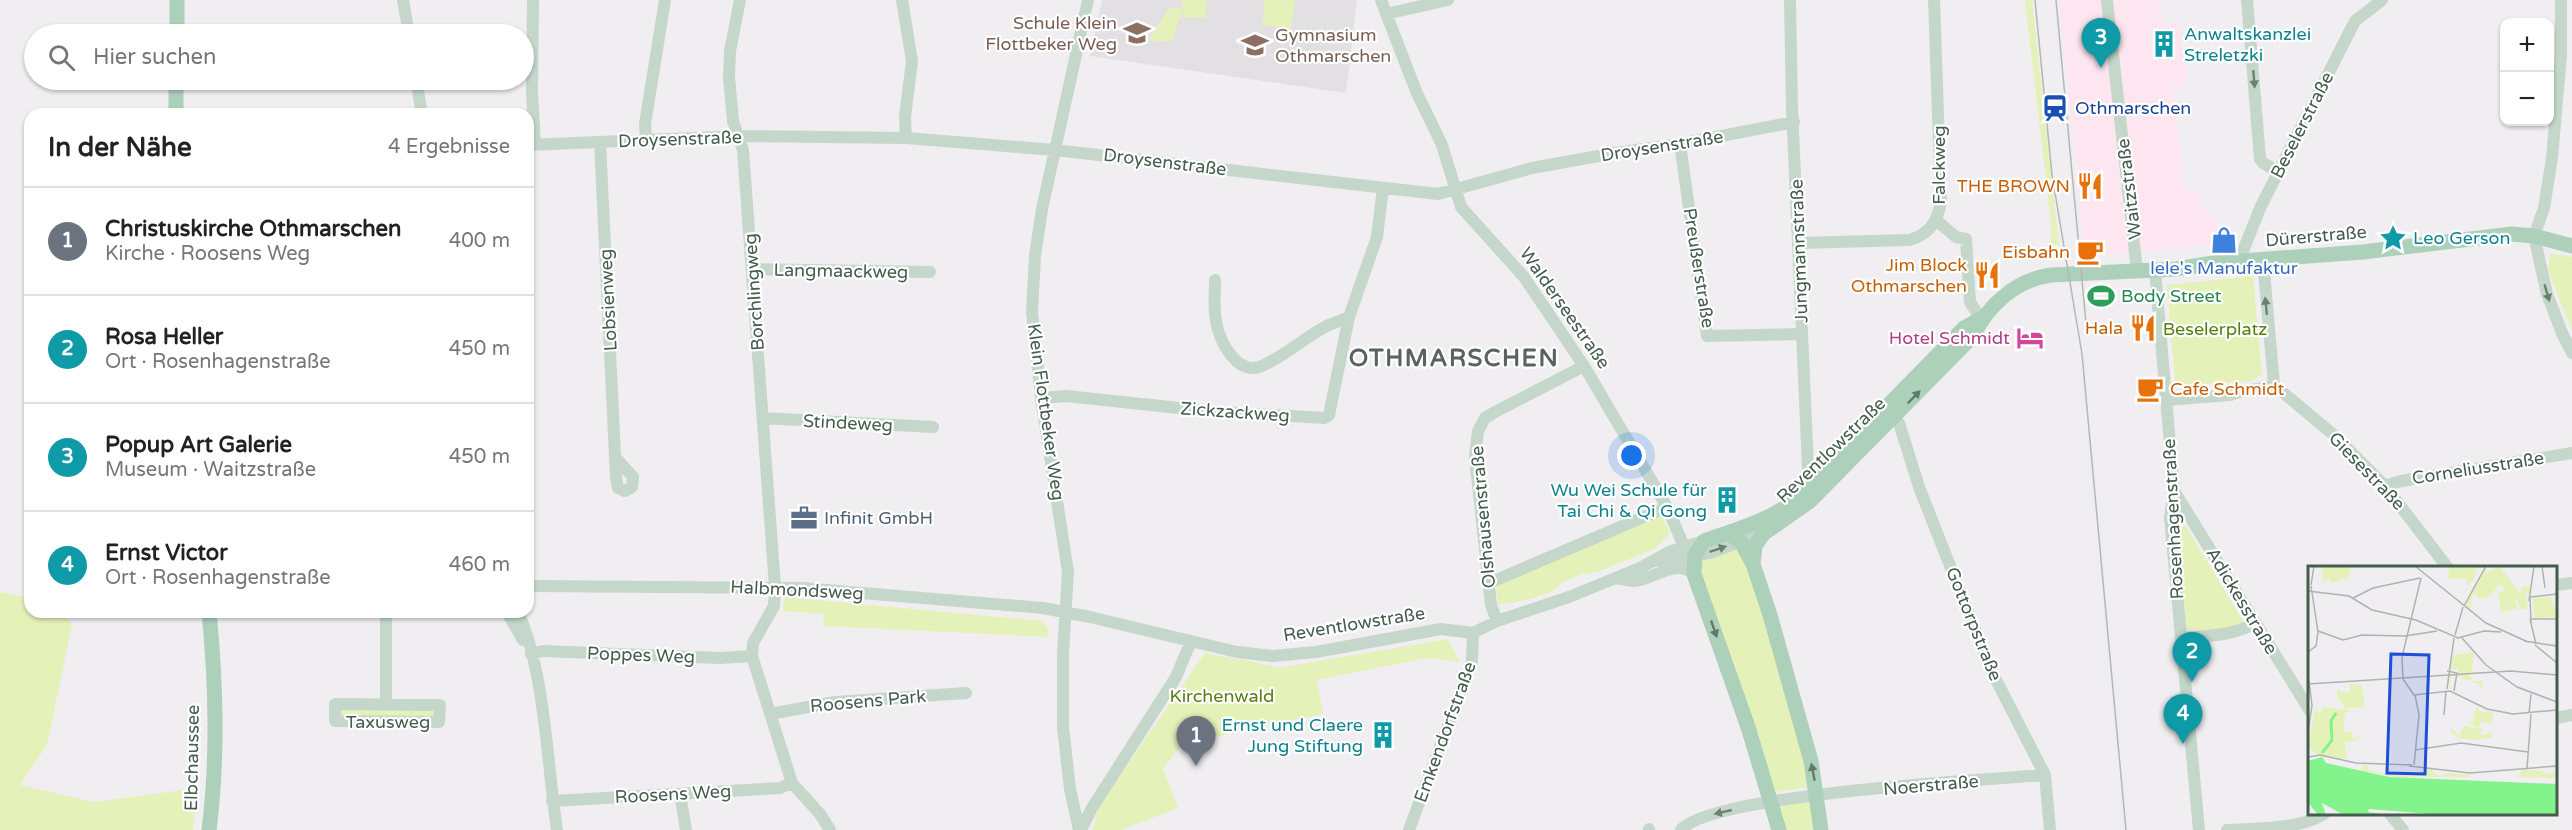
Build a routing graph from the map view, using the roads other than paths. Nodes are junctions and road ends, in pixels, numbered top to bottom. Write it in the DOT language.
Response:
graph roads {
  1 [pos="177,0"];
  2 [pos="403,0"];
  3 [pos="533,0"];
  4 [pos="664,0"];
  5 [pos="740,0"];
  6 [pos="902,0"];
  7 [pos="1088,0"];
  8 [pos="1381,0"];
  9 [pos="1448,0"];
  10 [pos="1790,0"];
  11 [pos="1934,0"];
  12 [pos="2107,0"];
  13 [pos="2247,0"];
  14 [pos="2382,0"];
  15 [pos="2561,0"];
  16 [pos="1386,14"];
  17 [pos="177,24"];
  18 [pos="407,24"];
  19 [pos="533,24"];
  20 [pos="2567,55"];
  21 [pos="176,90"];
  22 [pos="418,90"];
  23 [pos="532,90"];
  24 [pos="176,108"];
  25 [pos="421,108"];
  26 [pos="532,108"];
  27 [pos="1794,122"];
  28 [pos="739,136"];
  29 [pos="646,138"];
  30 [pos="906,138"];
  31 [pos="600,142"];
  32 [pos="1680,144"];
  33 [pos="534,145"];
  34 [pos="1055,150"];
  35 [pos="2279,172"];
  36 [pos="1383,188"];
  37 [pos="1454,191"];
  38 [pos="1936,220"];
  39 [pos="2534,236"];
  40 [pos="1799,243"];
  41 [pos="2572,246"];
  42 [pos="2263,260"];
  43 [pos="2239,261"];
  44 [pos="752,269"];
  45 [pos="2155,270"];
  46 [pos="2137,271"];
  47 [pos="930,272"];
  48 [pos="1215,279"];
  49 [pos="1349,317"];
  50 [pos="1981,319"];
  51 [pos="1802,334"];
  52 [pos="2572,353"];
  53 [pos="1584,366"];
  54 [pos="2274,385"];
  55 [pos="1041,398"];
  56 [pos="2164,400"];
  57 [pos="1894,417"];
  58 [pos="763,418"];
  59 [pos="933,427"];
  60 [pos="2572,453"];
  61 [pos="615,458"];
  62 [pos="2385,486"];
  63 [pos="2174,491"];
  64 [pos="1809,495"];
  65 [pos="1667,507"];
  66 [pos="1728,533"];
  67 [pos="1763,534"];
  68 [pos="1704,541"];
  69 [pos="1741,542"];
  70 [pos="1689,553"];
  71 [pos="1753,564"];
  72 [pos="2447,566"];
  73 [pos="1694,574"];
  74 [pos="1615,578"];
  75 [pos="1489,583"];
  76 [pos="2572,583"];
  77 [pos="2557,585"];
  78 [pos="534,586"];
  79 [pos="775,587"];
  80 [pos="1066,612"];
  81 [pos="199,618"];
  82 [pos="209,618"];
  83 [pos="386,618"];
  84 [pos="510,618"];
  85 [pos="520,618"];
  86 [pos="1497,621"];
  87 [pos="2255,623"];
  88 [pos="1473,633"];
  89 [pos="2181,638"];
  90 [pos="1191,641"];
  91 [pos="531,654"];
  92 [pos="752,656"];
  93 [pos="212,686"];
  94 [pos="966,693"];
  95 [pos="387,704"];
  96 [pos="2308,708"];
  97 [pos="770,714"];
  98 [pos="2572,715"];
  99 [pos="2557,718"];
  100 [pos="2045,775"];
  101 [pos="792,783"];
  102 [pos="680,794"];
  103 [pos="1817,794"];
  104 [pos="552,801"];
  105 [pos="1770,801"];
  106 [pos="2320,815"];
  107 [pos="2392,815"];
  108 [pos="209,830"];
  109 [pos="557,830"];
  110 [pos="686,830"];
  111 [pos="830,830"];
  112 [pos="1080,830"];
  113 [pos="1409,830"];
  114 [pos="1681,830"];
  115 [pos="1779,830"];
  116 [pos="1821,830"];
  117 [pos="2050,830"];
  118 [pos="2199,830"];
  119 [pos="2227,830"];
  120 [pos="2403,830"];
  1 -- 17 [label="main road"];
  2 -- 18 [label="street"];
  3 -- 19 [label="street"];
  4 -- 29 [label="street"];
  5 -- 28 [label="street, Borchlingweg"];
  6 -- 30 [label="street"];
  7 -- 34 [label="street, Klein Flottbeker Weg"];
  8 -- 16 [label="street, Walderseestraße"];
  9 -- 16 [label="street"];
  10 -- 27 [label="street, Jungmannstraße"];
  11 -- 38 [label="street, Falckweg"];
  12 -- 46 [label="street, Waitzstraße"];
  13 -- 35 [label="street, one-way"];
  14 -- 35 [label="street, Beselerstraße"];
  15 -- 20 [label="street"];
  16 -- 37 [label="street, Walderseestraße"];
  20 -- 39 [label="street"];
  21 -- 24 [label="main road"];
  22 -- 25 [label="street"];
  23 -- 26 [label="street"];
  27 -- 32 [label="street, Droysenstraße"];
  27 -- 40 [label="street, Jungmannstraße"];
  28 -- 29 [label="street, Droysenstraße"];
  28 -- 30 [label="street, Droysenstraße"];
  28 -- 44 [label="street, Borchlingweg"];
  29 -- 31 [label="street, Droysenstraße"];
  30 -- 34 [label="street, Droysenstraße"];
  31 -- 33 [label="street, Droysenstraße"];
  31 -- 61 [label="street, Lobsienweg"];
  32 -- 37 [label="street, Droysenstraße"];
  32 -- 51 [label="street, Preußerstraße"];
  34 -- 36 [label="street, Droysenstraße"];
  34 -- 55 [label="street, Klein Flottbeker Weg"];
  35 -- 43 [label="street, Beselerstraße"];
  36 -- 37 [label="street, Droysenstraße"];
  36 -- 49 [label="street, Zickzackweg"];
  37 -- 53 [label="street, Walderseestraße"];
  38 -- 40 [label="street, Falckweg"];
  38 -- 50 [label="street"];
  39 -- 41 [label="main road, Dürerstraße"];
  39 -- 42 [label="main road, Dürerstraße"];
  39 -- 52 [label="street, one-way"];
  40 -- 51 [label="street, Jungmannstraße"];
  42 -- 43 [label="main road, Dürerstraße"];
  54 -- 42 [label="street, one-way"];
  43 -- 45 [label="main road, Dürerstraße"];
  44 -- 47 [label="street, Langmaackweg"];
  44 -- 58 [label="street, Borchlingweg"];
  45 -- 46 [label="main road, Dürerstraße"];
  45 -- 56 [label="street"];
  46 -- 50 [label="main road, Reventlowstraße"];
  48 -- 49 [label="street"];
  49 -- 55 [label="street, Zickzackweg"];
  57 -- 50 [label="main road, Reventlowstraße, one-way"];
  50 -- 64 [label="main road, Reventlowstraße"];
  51 -- 64 [label="street, Jungmannstraße"];
  53 -- 65 [label="street, Walderseestraße"];
  53 -- 75 [label="street, Olshausenstraße"];
  54 -- 56 [label="street"];
  54 -- 62 [label="street, Giesestraße"];
  55 -- 80 [label="street, Klein Flottbeker Weg"];
  56 -- 63 [label="street, Rosenhagenstraße"];
  57 -- 64 [label="main road, Reventlowstraße"];
  57 -- 100 [label="street, Gottorpstraße"];
  58 -- 59 [label="street, Stindeweg"];
  58 -- 79 [label="street, Borchlingweg"];
  60 -- 62 [label="street, Corneliusstraße"];
  62 -- 72 [label="street, Giesestraße"];
  63 -- 87 [label="street, Adickesstraße"];
  63 -- 89 [label="street, Rosenhagenstraße"];
  64 -- 66 [label="main road, Reventlowstraße"];
  64 -- 67 [label="main road, Reventlowstraße"];
  65 -- 70 [label="street, Walderseestraße"];
  65 -- 75 [label="street"];
  66 -- 68 [label="main road, Reventlowstraße"];
  66 -- 69 [label="main road"];
  67 -- 69 [label="street, Reventlowstraße"];
  67 -- 71 [label="main road"];
  68 -- 70 [label="main road, Walderseestraße"];
  70 -- 69 [label="street, Reventlowstraße, one-way"];
  69 -- 71 [label="main road"];
  70 -- 73 [label="main road, Walderseestraße"];
  70 -- 74 [label="street, Reventlowstraße"];
  103 -- 71 [label="main road, one-way"];
  73 -- 74 [label="street"];
  73 -- 105 [label="main road, Walderseestraße, one-way"];
  74 -- 86 [label="street, Reventlowstraße"];
  75 -- 86 [label="street, Olshausenstraße"];
  76 -- 77 [label="street"];
  78 -- 79 [label="street, Halbmondsweg"];
  79 -- 80 [label="street, Halbmondsweg"];
  79 -- 92 [label="street, Borchlingweg"];
  80 -- 90 [label="street, Reventlowstraße"];
  80 -- 112 [label="street, Klein Flottbeker Weg"];
  81 -- 93 [label="main road, Elbchaussee"];
  82 -- 93 [label="main road, Elbchaussee"];
  83 -- 95 [label="street, Taxusweg"];
  84 -- 91 [label="street"];
  85 -- 91 [label="street"];
  86 -- 88 [label="street, Reventlowstraße"];
  87 -- 89 [label="street"];
  87 -- 96 [label="street, Adickesstraße"];
  88 -- 90 [label="street, Reventlowstraße"];
  88 -- 113 [label="street, Emkendorfstraße"];
  89 -- 118 [label="street, Rosenhagenstraße"];
  90 -- 112 [label="street"];
  91 -- 92 [label="street, Poppes Weg"];
  91 -- 104 [label="street"];
  92 -- 97 [label="street"];
  93 -- 108 [label="main road, Elbchaussee"];
  94 -- 97 [label="street, Roosens Park"];
  95 -- 95 [label="street, Taxusweg"];
  97 -- 101 [label="street"];
  98 -- 99 [label="street"];
  100 -- 103 [label="street, Noerstraße"];
  100 -- 117 [label="street, Gottorpstraße"];
  101 -- 102 [label="street, Roosens Weg"];
  101 -- 111 [label="street"];
  102 -- 104 [label="street, Roosens Weg"];
  102 -- 110 [label="street"];
  103 -- 105 [label="street"];
  103 -- 116 [label="main road"];
  104 -- 109 [label="street"];
  105 -- 114 [label="street, one-way"];
  105 -- 115 [label="main road, Walderseestraße"];
  106 -- 119 [label="street"];
  107 -- 120 [label="street"];
}
